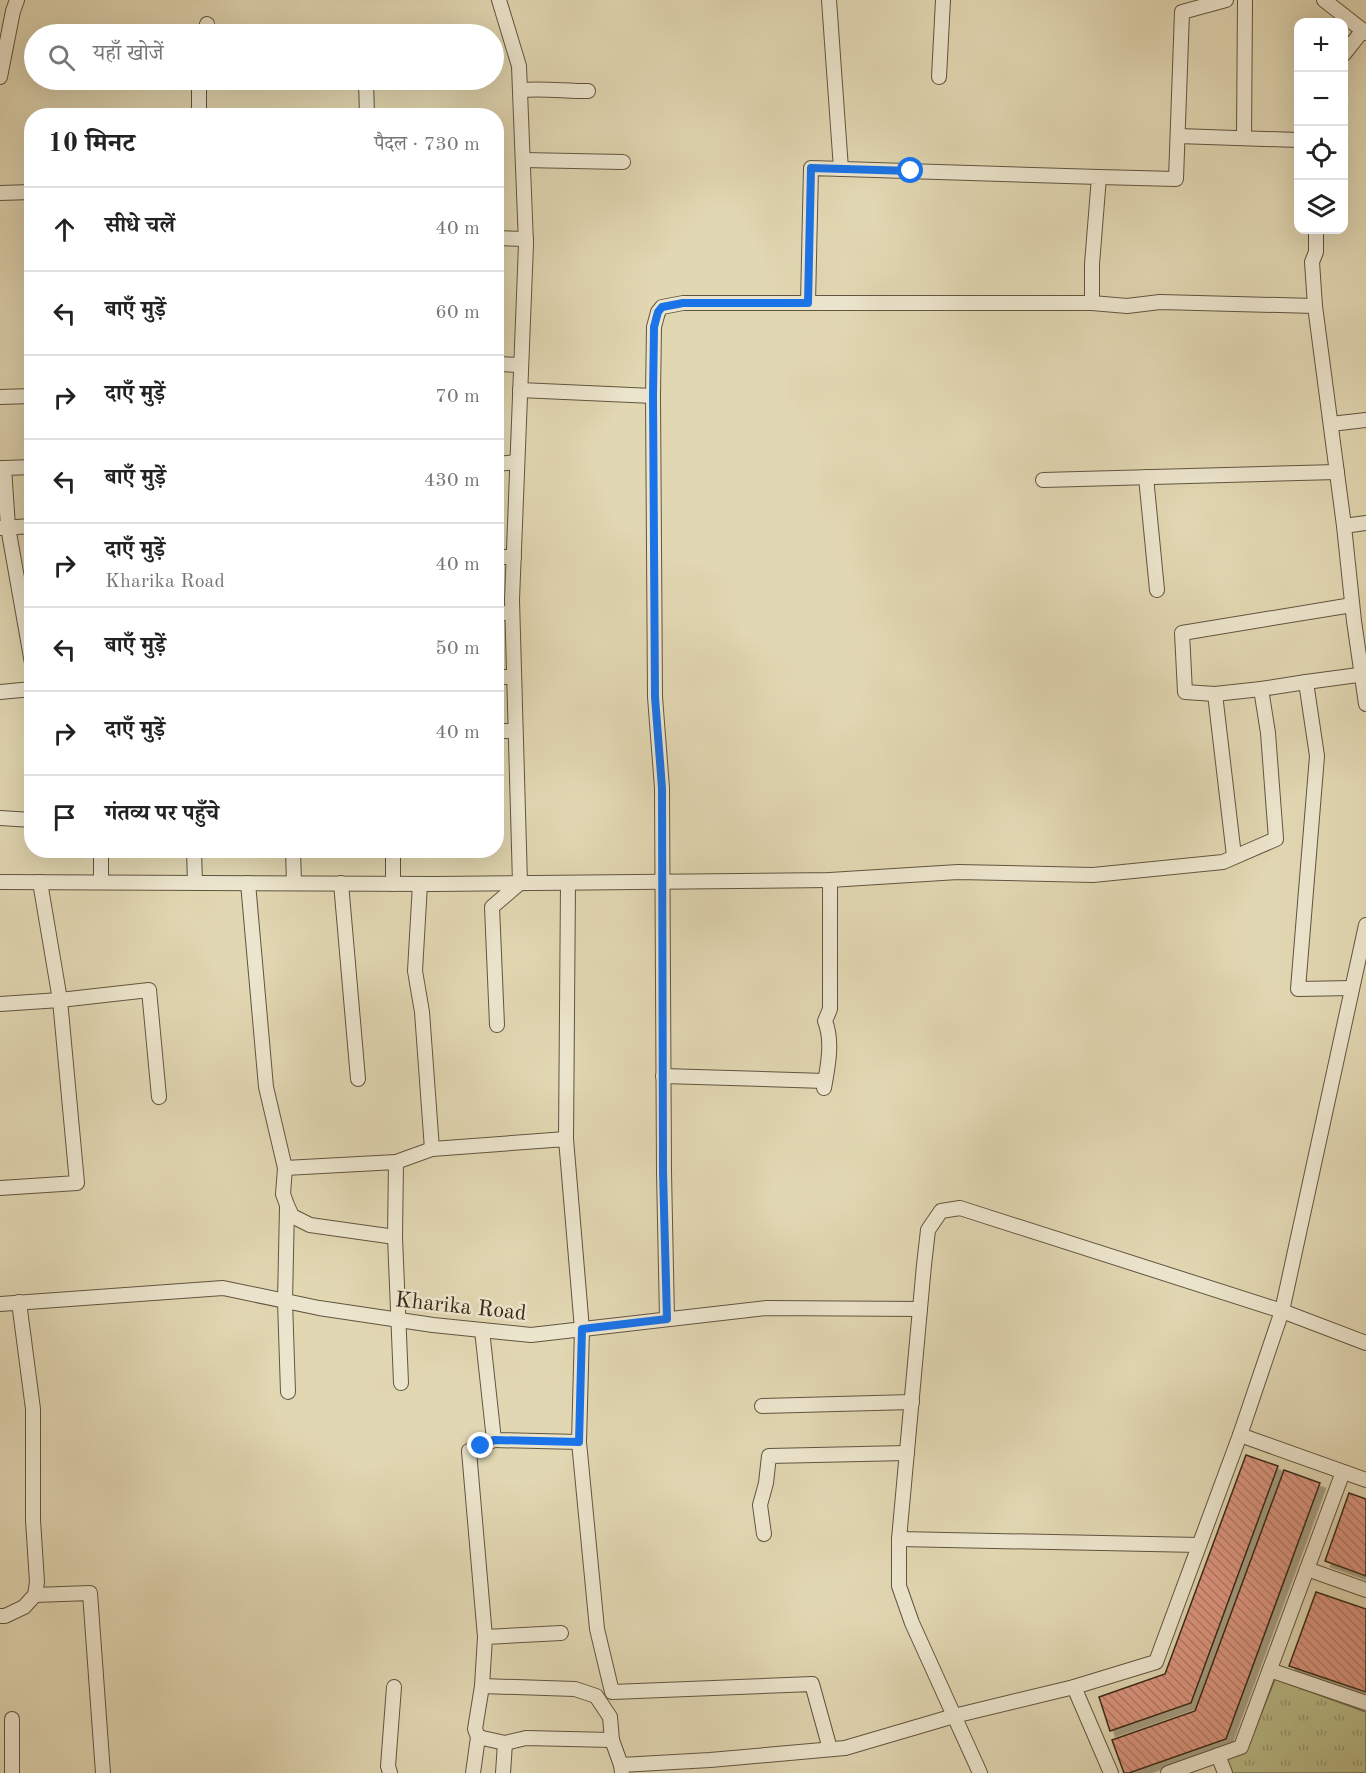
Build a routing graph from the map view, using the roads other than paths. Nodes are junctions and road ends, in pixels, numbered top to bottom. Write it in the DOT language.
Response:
graph roads {
  1 [pos="17,0"];
  2 [pos="499,0"];
  3 [pos="829,0"];
  4 [pos="943,0"];
  5 [pos="1226,0"];
  6 [pos="1245,0"];
  7 [pos="1324,0"];
  8 [pos="1364,31"];
  9 [pos="1348,49"];
  10 [pos="0,77"];
  11 [pos="939,77"];
  12 [pos="199,90"];
  13 [pos="366,90"];
  14 [pos="520,90"];
  15 [pos="588,91"];
  16 [pos="199,108"];
  17 [pos="367,108"];
  18 [pos="1178,136"];
  19 [pos="1244,138"];
  20 [pos="1294,140"];
  21 [pos="523,160"];
  22 [pos="623,162"];
  23 [pos="841,169"];
  24 [pos="1099,177"];
  25 [pos="24,192"];
  26 [pos="0,193"];
  27 [pos="1316,234"];
  28 [pos="504,238"];
  29 [pos="526,239"];
  30 [pos="808,303"];
  31 [pos="1092,303"];
  32 [pos="1315,306"];
  33 [pos="504,364"];
  34 [pos="522,365"];
  35 [pos="520,390"];
  36 [pos="24,396"];
  37 [pos="653,396"];
  38 [pos="0,397"];
  39 [pos="1366,420"];
  40 [pos="1331,424"];
  41 [pos="517,462"];
  42 [pos="504,463"];
  43 [pos="24,467"];
  44 [pos="2,468"];
  45 [pos="1337,472"];
  46 [pos="1146,477"];
  47 [pos="1043,480"];
  48 [pos="1366,523"];
  49 [pos="1344,526"];
  50 [pos="24,527"];
  51 [pos="4,528"];
  52 [pos="504,557"];
  53 [pos="513,557"];
  54 [pos="1157,590"];
  55 [pos="1352,605"];
  56 [pos="504,613"];
  57 [pos="512,613"];
  58 [pos="24,624"];
  59 [pos="1364,675"];
  60 [pos="504,677"];
  61 [pos="514,677"];
  62 [pos="1306,682"];
  63 [pos="1261,689"];
  64 [pos="24,690"];
  65 [pos="0,692"];
  66 [pos="1215,694"];
  67 [pos="1366,704"];
  68 [pos="504,731"];
  69 [pos="515,731"];
  70 [pos="0,818"];
  71 [pos="24,820"];
  72 [pos="1234,856"];
  73 [pos="101,858"];
  74 [pos="194,858"];
  75 [pos="293,858"];
  76 [pos="393,858"];
  77 [pos="830,880"];
  78 [pos="0,882"];
  79 [pos="40,882"];
  80 [pos="101,882"];
  81 [pos="662,882"];
  82 [pos="195,883"];
  83 [pos="248,883"];
  84 [pos="294,883"];
  85 [pos="341,883"];
  86 [pos="520,883"];
  87 [pos="568,883"];
  88 [pos="393,884"];
  89 [pos="420,884"];
  90 [pos="1366,926"];
  91 [pos="1352,988"];
  92 [pos="60,1000"];
  93 [pos="0,1004"];
  94 [pos="497,1025"];
  95 [pos="663,1076"];
  96 [pos="358,1078"];
  97 [pos="159,1097"];
  98 [pos="566,1139"];
  99 [pos="432,1149"];
  100 [pos="396,1162"];
  101 [pos="285,1168"];
  102 [pos="0,1188"];
  103 [pos="286,1205"];
  104 [pos="395,1236"];
  105 [pos="285,1301"];
  106 [pos="19,1302"];
  107 [pos="0,1304"];
  108 [pos="920,1309"];
  109 [pos="1282,1311"];
  110 [pos="667,1319"];
  111 [pos="398,1320"];
  112 [pos="582,1329"];
  113 [pos="482,1330"];
  114 [pos="1366,1343"];
  115 [pos="401,1383"];
  116 [pos="288,1392"];
  117 [pos="912,1402"];
  118 [pos="762,1406"];
  119 [pos="1240,1435"];
  120 [pos="494,1440"];
  121 [pos="579,1442"];
  122 [pos="907,1452"];
  123 [pos="1342,1472"];
  124 [pos="1366,1480"];
  125 [pos="764,1534"];
  126 [pos="899,1539"];
  127 [pos="1200,1545"];
  128 [pos="1307,1569"];
  129 [pos="1366,1590"];
  130 [pos="34,1595"];
  131 [pos="0,1616"];
  132 [pos="561,1633"];
  133 [pos="485,1637"];
  134 [pos="1270,1670"];
  135 [pos="482,1686"];
  136 [pos="394,1687"];
  137 [pos="1074,1687"];
  138 [pos="1366,1704"];
  139 [pos="954,1716"];
  140 [pos="12,1719"];
  141 [pos="478,1737"];
  142 [pos="612,1740"];
  143 [pos="505,1743"];
  144 [pos="830,1749"];
  145 [pos="1218,1755"];
  146 [pos="622,1769"];
  147 [pos="12,1773"];
  148 [pos="103,1773"];
  149 [pos="390,1773"];
  150 [pos="473,1773"];
  151 [pos="503,1773"];
  152 [pos="980,1773"];
  153 [pos="1112,1773"];
  154 [pos="1168,1773"];
  155 [pos="1225,1773"];
  1 -- 10 [label="street"];
  2 -- 14 [label="street"];
  3 -- 23 [label="street"];
  4 -- 11 [label="street"];
  5 -- 18 [label="street"];
  6 -- 19 [label="street"];
  7 -- 8 [label="street"];
  8 -- 9 [label="street"];
  12 -- 16 [label="street"];
  13 -- 17 [label="street"];
  14 -- 15 [label="street"];
  14 -- 21 [label="street"];
  18 -- 19 [label="street"];
  18 -- 24 [label="street"];
  19 -- 20 [label="street"];
  21 -- 22 [label="street"];
  21 -- 29 [label="street"];
  23 -- 24 [label="street"];
  23 -- 30 [label="street"];
  24 -- 31 [label="street"];
  25 -- 26 [label="street"];
  27 -- 32 [label="street"];
  28 -- 29 [label="street"];
  29 -- 34 [label="street"];
  30 -- 31 [label="street"];
  30 -- 37 [label="street"];
  31 -- 32 [label="street"];
  32 -- 40 [label="street"];
  33 -- 34 [label="street"];
  34 -- 35 [label="street"];
  35 -- 37 [label="street"];
  35 -- 41 [label="street"];
  36 -- 38 [label="street"];
  37 -- 81 [label="street"];
  39 -- 40 [label="street"];
  40 -- 45 [label="street"];
  41 -- 42 [label="street"];
  41 -- 53 [label="street"];
  43 -- 44 [label="street"];
  44 -- 51 [label="street"];
  45 -- 46 [label="street"];
  45 -- 49 [label="street"];
  46 -- 47 [label="street"];
  46 -- 54 [label="street"];
  48 -- 49 [label="street"];
  49 -- 55 [label="street"];
  50 -- 51 [label="street"];
  51 -- 58 [label="street"];
  52 -- 53 [label="street"];
  53 -- 57 [label="street"];
  55 -- 59 [label="street"];
  55 -- 66 [label="street"];
  56 -- 57 [label="street"];
  57 -- 61 [label="street"];
  59 -- 62 [label="street"];
  59 -- 67 [label="street"];
  60 -- 61 [label="street"];
  61 -- 69 [label="street"];
  62 -- 63 [label="street"];
  62 -- 91 [label="street"];
  63 -- 66 [label="street"];
  63 -- 72 [label="street"];
  64 -- 65 [label="street"];
  66 -- 72 [label="street"];
  68 -- 69 [label="street"];
  69 -- 86 [label="street"];
  70 -- 71 [label="street"];
  72 -- 77 [label="street"];
  73 -- 80 [label="street"];
  74 -- 82 [label="street"];
  75 -- 84 [label="street"];
  76 -- 88 [label="street"];
  77 -- 81 [label="street"];
  77 -- 95 [label="street"];
  78 -- 79 [label="street"];
  79 -- 80 [label="street"];
  79 -- 92 [label="street"];
  80 -- 82 [label="street"];
  81 -- 87 [label="street"];
  81 -- 95 [label="street"];
  82 -- 83 [label="street"];
  83 -- 84 [label="street"];
  83 -- 101 [label="street"];
  84 -- 85 [label="street"];
  85 -- 88 [label="street"];
  85 -- 96 [label="street"];
  86 -- 87 [label="street"];
  86 -- 89 [label="street"];
  86 -- 94 [label="street"];
  87 -- 98 [label="street"];
  88 -- 89 [label="street"];
  89 -- 99 [label="street"];
  90 -- 91 [label="street"];
  91 -- 109 [label="street"];
  92 -- 93 [label="street"];
  92 -- 97 [label="street"];
  92 -- 102 [label="street"];
  95 -- 110 [label="street"];
  98 -- 99 [label="street"];
  98 -- 112 [label="street"];
  99 -- 100 [label="street"];
  100 -- 101 [label="street"];
  100 -- 104 [label="street"];
  101 -- 103 [label="street"];
  103 -- 104 [label="street"];
  103 -- 105 [label="street"];
  104 -- 111 [label="street"];
  105 -- 106 [label="street, Kharika Road"];
  105 -- 111 [label="street, Kharika Road"];
  105 -- 116 [label="street"];
  106 -- 107 [label="street, Kharika Road"];
  106 -- 130 [label="street"];
  108 -- 109 [label="street"];
  108 -- 110 [label="street, Kharika Road"];
  108 -- 117 [label="street"];
  109 -- 114 [label="street"];
  109 -- 119 [label="street"];
  110 -- 112 [label="street, Kharika Road"];
  111 -- 113 [label="street, Kharika Road"];
  111 -- 115 [label="street"];
  112 -- 113 [label="street, Kharika Road"];
  112 -- 121 [label="street"];
  113 -- 120 [label="street"];
  117 -- 118 [label="street"];
  117 -- 122 [label="street"];
  119 -- 123 [label="street"];
  119 -- 127 [label="street"];
  120 -- 121 [label="street"];
  120 -- 133 [label="street"];
  121 -- 144 [label="street"];
  122 -- 125 [label="street"];
  122 -- 126 [label="street"];
  123 -- 124 [label="street"];
  123 -- 128 [label="street"];
  126 -- 127 [label="street"];
  126 -- 139 [label="street"];
  127 -- 137 [label="street"];
  128 -- 129 [label="street"];
  128 -- 134 [label="street"];
  130 -- 131 [label="street"];
  130 -- 148 [label="street"];
  132 -- 133 [label="street"];
  133 -- 135 [label="street"];
  134 -- 138 [label="street"];
  134 -- 145 [label="street"];
  135 -- 141 [label="street"];
  135 -- 142 [label="street"];
  136 -- 149 [label="street"];
  137 -- 139 [label="street"];
  137 -- 153 [label="street"];
  139 -- 144 [label="street"];
  139 -- 152 [label="street"];
  140 -- 147 [label="street"];
  141 -- 143 [label="street"];
  141 -- 150 [label="street"];
  142 -- 143 [label="street"];
  142 -- 146 [label="street"];
  143 -- 151 [label="street"];
  144 -- 146 [label="street"];
  145 -- 154 [label="street"];
  145 -- 155 [label="street"];
}
